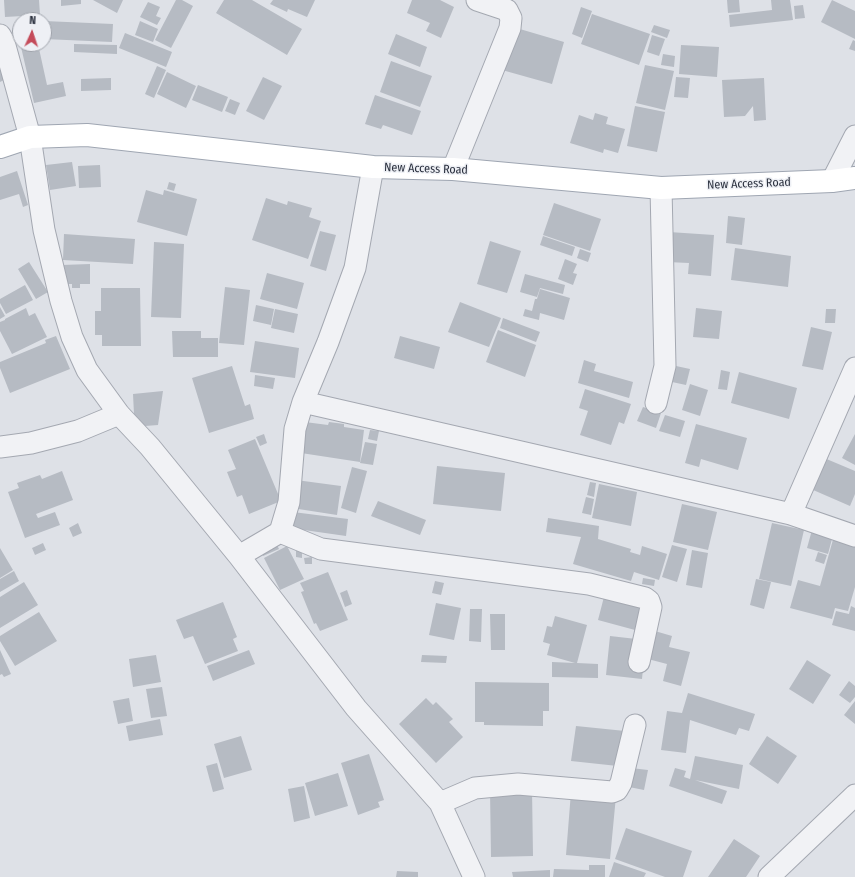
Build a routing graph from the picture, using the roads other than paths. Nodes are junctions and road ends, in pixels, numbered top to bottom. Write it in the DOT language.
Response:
graph roads {
  1 [pos="477,0"];
  2 [pos="0,35"];
  3 [pos="855,136"];
  4 [pos="30,137"];
  5 [pos="0,147"];
  6 [pos="373,167"];
  7 [pos="452,169"];
  8 [pos="855,178"];
  9 [pos="832,181"];
  10 [pos="661,188"];
  11 [pos="855,368"];
  12 [pos="302,402"];
  13 [pos="656,403"];
  14 [pos="119,414"];
  15 [pos="0,447"];
  16 [pos="791,514"];
  17 [pos="280,532"];
  18 [pos="855,536"];
  19 [pos="239,556"];
  20 [pos="639,662"];
  21 [pos="635,725"];
  22 [pos="855,795"];
  23 [pos="440,803"];
  24 [pos="474,877"];
  25 [pos="769,877"];
  1 -- 7 [label="street"];
  2 -- 4 [label="street"];
  3 -- 9 [label="street"];
  4 -- 5 [label="main road, New Access Road"];
  4 -- 6 [label="main road, New Access Road"];
  4 -- 14 [label="street"];
  6 -- 7 [label="main road, New Access Road"];
  6 -- 12 [label="street"];
  7 -- 10 [label="main road, New Access Road"];
  8 -- 9 [label="main road, New Access Road"];
  9 -- 10 [label="main road, New Access Road"];
  10 -- 13 [label="street"];
  11 -- 16 [label="street"];
  12 -- 16 [label="street"];
  12 -- 17 [label="street"];
  14 -- 15 [label="street"];
  14 -- 19 [label="street"];
  16 -- 18 [label="street"];
  17 -- 19 [label="street"];
  17 -- 20 [label="street"];
  19 -- 23 [label="street"];
  21 -- 23 [label="street"];
  22 -- 25 [label="street"];
  23 -- 24 [label="street"];
}
